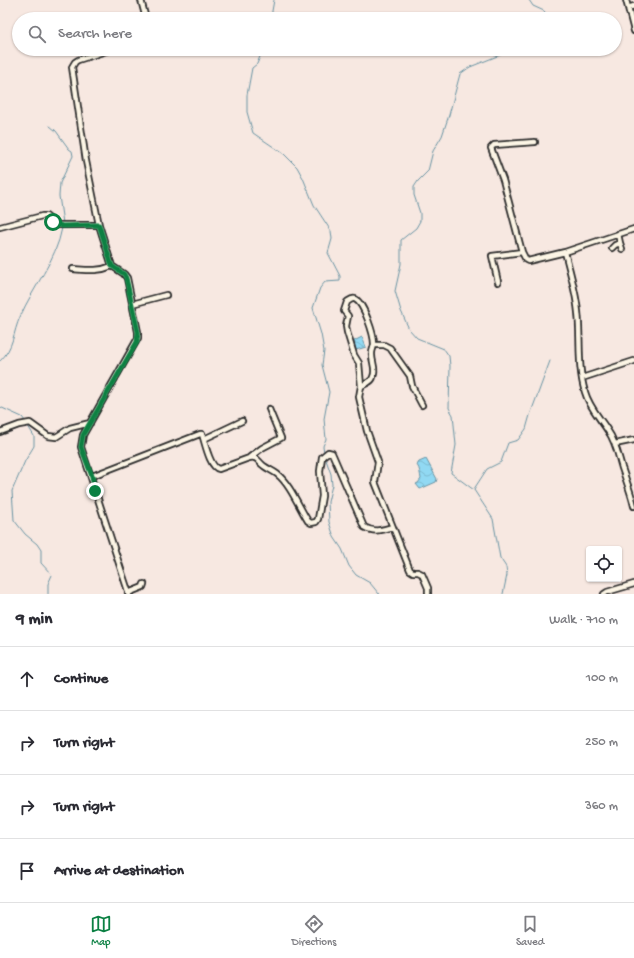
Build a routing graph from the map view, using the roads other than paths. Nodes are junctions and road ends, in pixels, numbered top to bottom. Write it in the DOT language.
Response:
graph roads {
  1 [pos="141,0"];
  2 [pos="626,0"];
  3 [pos="634,6"];
  4 [pos="628,8"];
  5 [pos="144,12"];
  6 [pos="634,32"];
  7 [pos="90,56"];
  8 [pos="535,142"];
  9 [pos="99,225"];
  10 [pos="0,228"];
  11 [pos="634,229"];
  12 [pos="618,234"];
  13 [pos="620,243"];
  14 [pos="612,248"];
  15 [pos="622,249"];
  16 [pos="522,252"];
  17 [pos="565,252"];
  18 [pos="112,266"];
  19 [pos="73,269"];
  20 [pos="498,282"];
  21 [pos="166,295"];
  22 [pos="132,304"];
  23 [pos="374,344"];
  24 [pos="634,361"];
  25 [pos="582,378"];
  26 [pos="361,386"];
  27 [pos="422,405"];
  28 [pos="269,409"];
  29 [pos="242,421"];
  30 [pos="90,422"];
  31 [pos="0,432"];
  32 [pos="204,439"];
  33 [pos="634,440"];
  34 [pos="615,444"];
  35 [pos="249,458"];
  36 [pos="92,476"];
  37 [pos="634,506"];
  38 [pos="393,526"];
  39 [pos="144,584"];
  40 [pos="634,584"];
  41 [pos="128,593"];
  42 [pos="428,594"];
  43 [pos="604,594"];
  1 -- 5 [label="street"];
  2 -- 4 [label="street"];
  3 -- 4 [label="street"];
  4 -- 6 [label="street"];
  7 -- 9 [label="street"];
  8 -- 16 [label="street"];
  9 -- 10 [label="street"];
  9 -- 18 [label="street"];
  11 -- 12 [label="street"];
  12 -- 13 [label="street"];
  12 -- 17 [label="street"];
  13 -- 14 [label="street"];
  13 -- 15 [label="street"];
  16 -- 17 [label="street"];
  16 -- 20 [label="street"];
  17 -- 25 [label="street"];
  18 -- 19 [label="street"];
  18 -- 22 [label="street"];
  21 -- 22 [label="street"];
  22 -- 30 [label="street"];
  23 -- 26 [label="street"];
  23 -- 26 [label="street"];
  23 -- 27 [label="street"];
  24 -- 25 [label="street"];
  25 -- 34 [label="street"];
  26 -- 38 [label="street"];
  28 -- 35 [label="street"];
  29 -- 32 [label="street"];
  30 -- 31 [label="street"];
  30 -- 36 [label="street"];
  32 -- 35 [label="street"];
  32 -- 36 [label="street"];
  33 -- 34 [label="street"];
  34 -- 37 [label="street"];
  35 -- 38 [label="street"];
  36 -- 41 [label="street"];
  38 -- 42 [label="street"];
  39 -- 41 [label="street"];
  40 -- 43 [label="street"];
}
